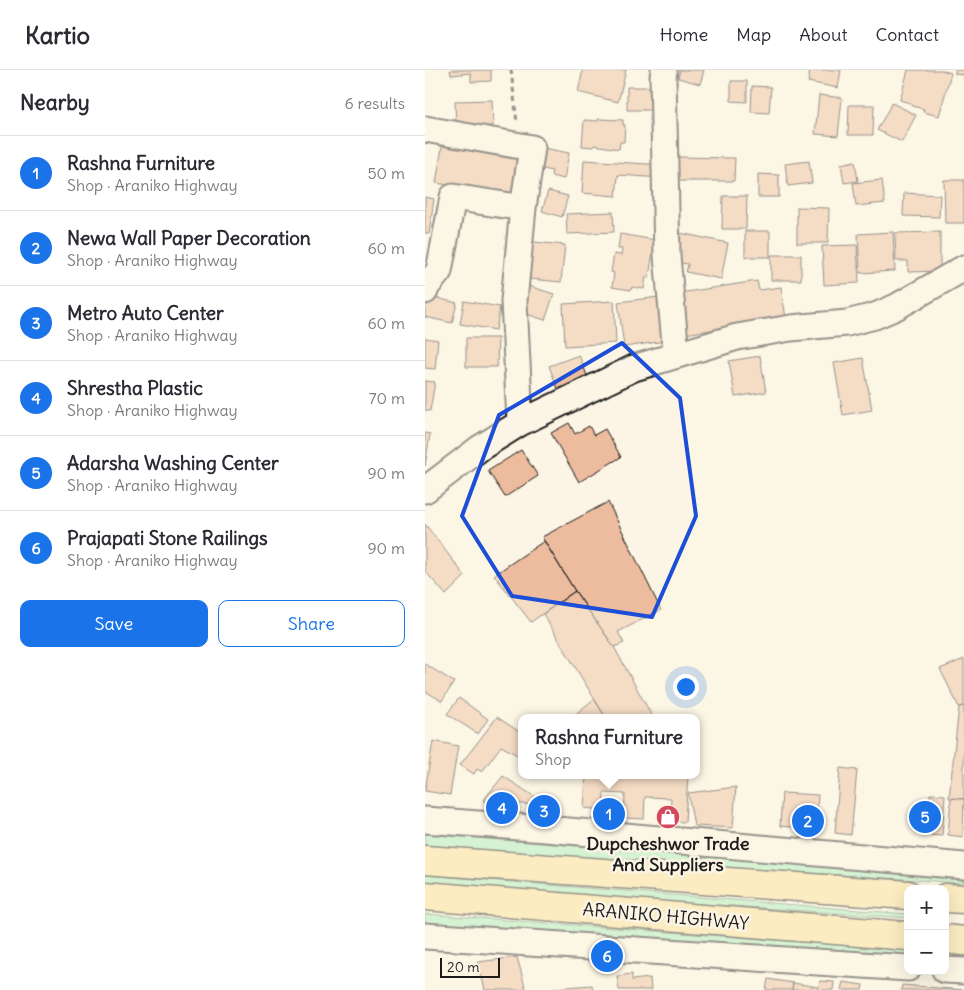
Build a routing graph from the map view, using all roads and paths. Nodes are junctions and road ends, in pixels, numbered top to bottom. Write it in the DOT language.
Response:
graph roads {
  1 [pos="511,70"];
  2 [pos="664,70"];
  3 [pos="425,129"];
  4 [pos="520,146"];
  5 [pos="523,208"];
  6 [pos="964,268"];
  7 [pos="425,291"];
  8 [pos="676,354"];
  9 [pos="520,422"];
  10 [pos="425,490"];
  11 [pos="425,820"];
  12 [pos="425,860"];
  13 [pos="964,866"];
  14 [pos="904,895"];
  15 [pos="425,896"];
  16 [pos="949,898"];
  17 [pos="964,899"];
  18 [pos="425,936"];
  19 [pos="904,936"];
  20 [pos="949,939"];
  21 [pos="964,941"];
  22 [pos="904,968"];
  23 [pos="949,970"];
  24 [pos="964,971"];
  1 -- 4 [label="path"];
  2 -- 8 [label="street"];
  3 -- 4 [label="street"];
  4 -- 5 [label="street"];
  5 -- 7 [label="street"];
  5 -- 9 [label="street"];
  6 -- 8 [label="street"];
  8 -- 9 [label="street"];
  9 -- 10 [label="street"];
  11 -- 13 [label="street"];
  12 -- 14 [label="highway, ARANIKO HIGHWAY"];
  15 -- 19 [label="highway, ARANIKO HIGHWAY"];
  16 -- 17 [label="highway"];
  18 -- 22 [label="street"];
  20 -- 21 [label="highway"];
  23 -- 24 [label="street"];
}
